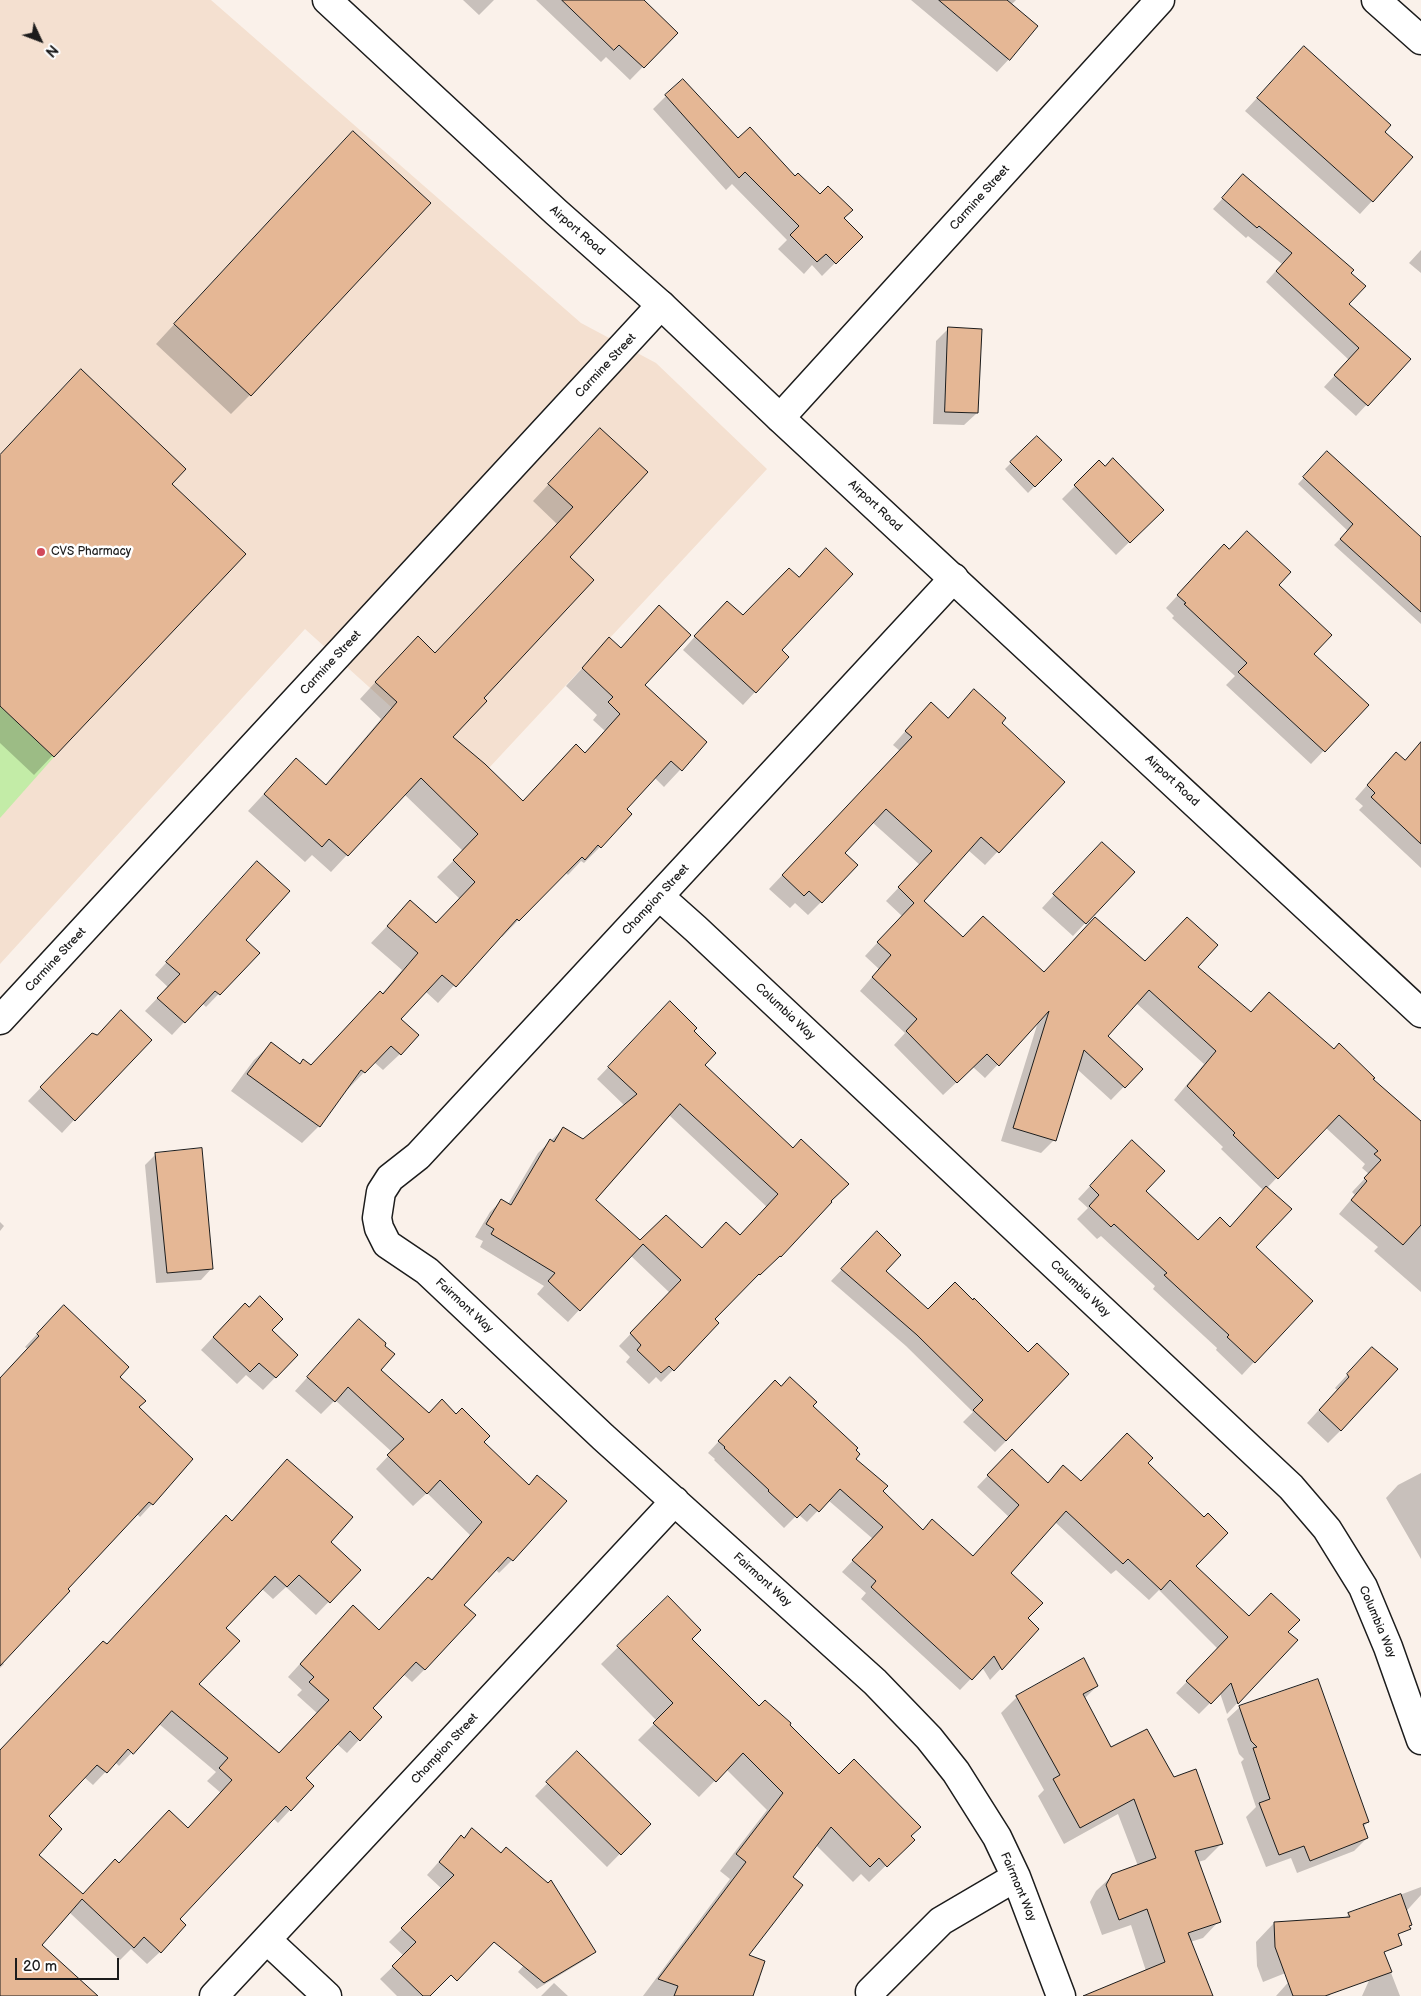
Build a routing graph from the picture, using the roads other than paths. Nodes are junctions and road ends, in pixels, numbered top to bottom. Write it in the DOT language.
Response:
graph roads {
  1 [pos="327,0"];
  2 [pos="1160,0"];
  3 [pos="1376,0"];
  4 [pos="1421,40"];
  5 [pos="661,305"];
  6 [pos="780,418"];
  7 [pos="954,578"];
  8 [pos="658,896"];
  9 [pos="1421,1013"];
  10 [pos="0,1020"];
  11 [pos="379,1228"];
  12 [pos="675,1501"];
  13 [pos="1421,1740"];
  14 [pos="1016,1877"];
  15 [pos="267,1940"];
  16 [pos="870,1992"];
  17 [pos="214,1996"];
  18 [pos="327,1996"];
  19 [pos="1061,1996"];
  1 -- 5 [label="street, Airport Road"];
  2 -- 6 [label="street, Carmine Street"];
  3 -- 4 [label="street"];
  5 -- 6 [label="street, Airport Road"];
  5 -- 10 [label="street, Carmine Street"];
  6 -- 7 [label="street, Airport Road"];
  7 -- 8 [label="street, Champion Street"];
  7 -- 9 [label="street, Airport Road"];
  8 -- 11 [label="street, Champion Street"];
  8 -- 13 [label="street, Columbia Way"];
  11 -- 12 [label="street, Fairmont Way"];
  12 -- 14 [label="street, Fairmont Way"];
  12 -- 15 [label="street, Champion Street"];
  14 -- 16 [label="street"];
  14 -- 19 [label="street, Fairmont Way"];
  15 -- 17 [label="street, Champion Street"];
  15 -- 18 [label="street"];
}
